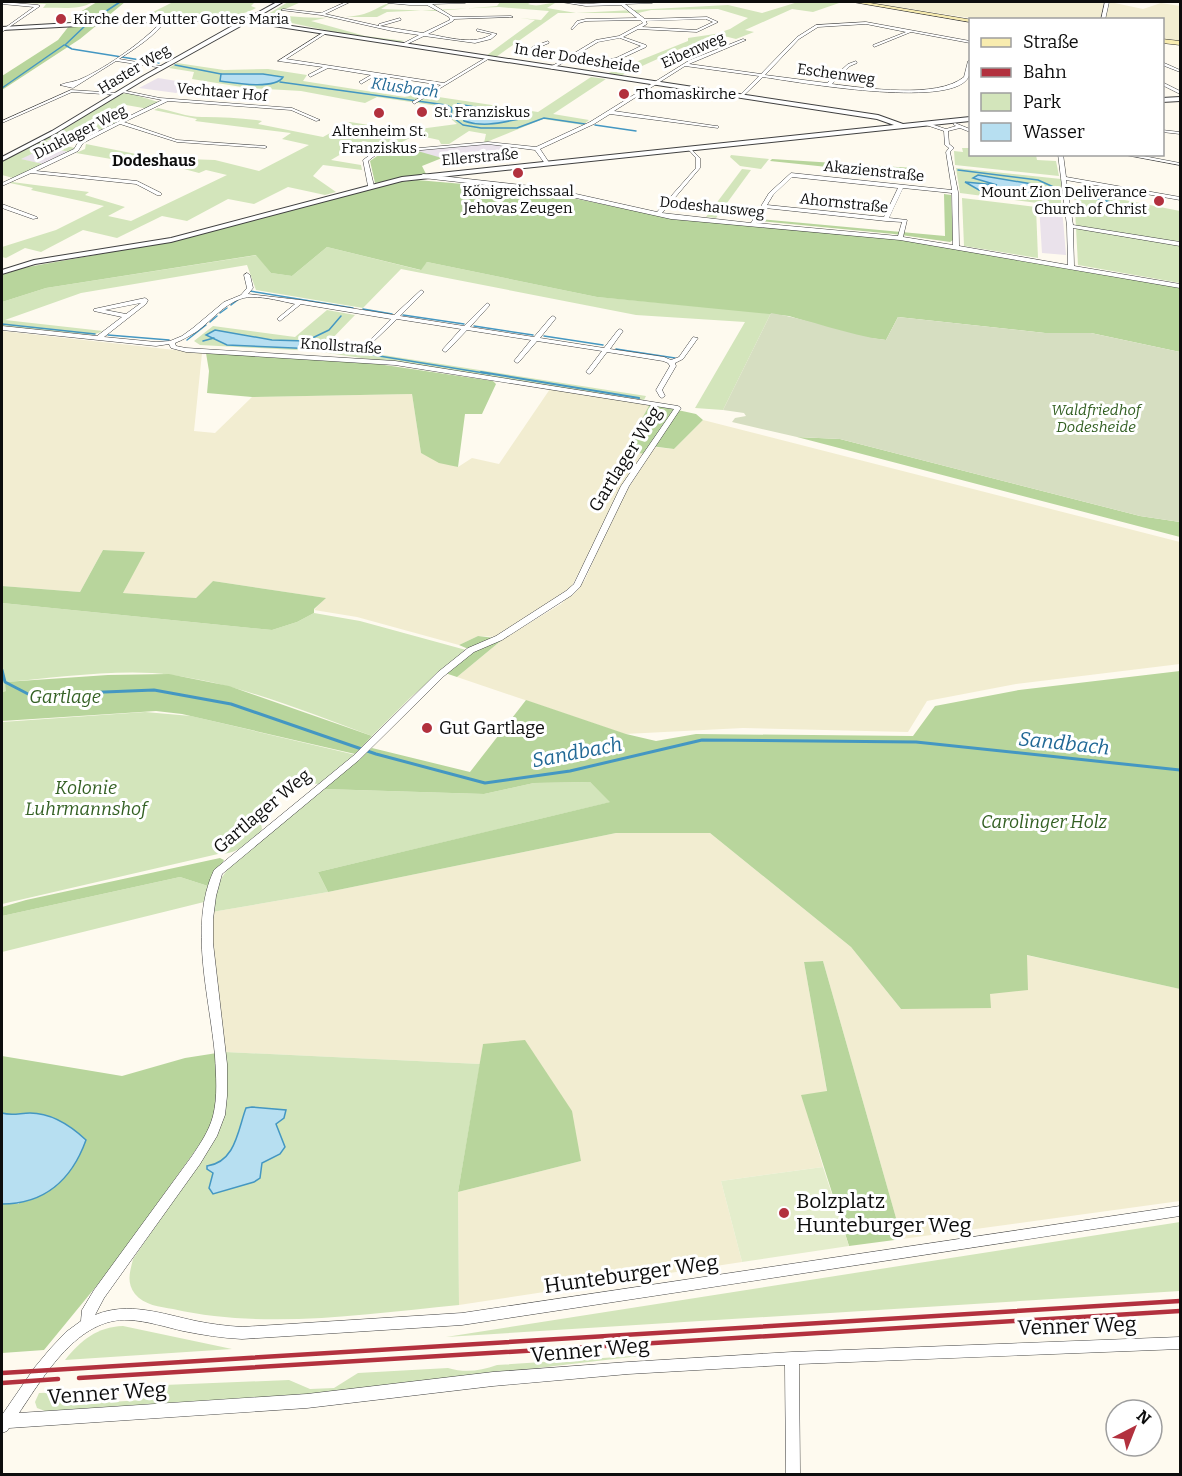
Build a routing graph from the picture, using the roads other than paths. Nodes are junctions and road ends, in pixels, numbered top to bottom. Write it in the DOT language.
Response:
graph roads {
  1 [pos="280,2"];
  2 [pos="348,2"];
  3 [pos="388,2"];
  4 [pos="435,2"];
  5 [pos="465,2"];
  6 [pos="563,2"];
  7 [pos="652,2"];
  8 [pos="664,2"];
  9 [pos="690,2"];
  10 [pos="750,2"];
  11 [pos="856,2"];
  12 [pos="1107,2"];
  13 [pos="2,3"];
  14 [pos="622,3"];
  15 [pos="756,3"];
  16 [pos="429,4"];
  17 [pos="283,10"];
  18 [pos="321,14"];
  19 [pos="511,17"];
  20 [pos="453,18"];
  21 [pos="1103,18"];
  22 [pos="165,19"];
  23 [pos="400,19"];
  24 [pos="644,19"];
  25 [pos="245,20"];
  26 [pos="969,20"];
  27 [pos="380,25"];
  28 [pos="9,27"];
  29 [pos="572,28"];
  30 [pos="638,28"];
  31 [pos="2,30"];
  32 [pos="478,30"];
  33 [pos="911,31"];
  34 [pos="324,33"];
  35 [pos="423,35"];
  36 [pos="620,37"];
  37 [pos="744,40"];
  38 [pos="1164,41"];
  39 [pos="548,42"];
  40 [pos="969,42"];
  41 [pos="1180,43"];
  42 [pos="403,45"];
  43 [pos="874,46"];
  44 [pos="571,57"];
  45 [pos="119,58"];
  46 [pos="488,58"];
  47 [pos="856,62"];
  48 [pos="1164,64"];
  49 [pos="685,65"];
  50 [pos="969,65"];
  51 [pos="327,67"];
  52 [pos="161,68"];
  53 [pos="552,68"];
  54 [pos="1180,71"];
  55 [pos="375,74"];
  56 [pos="310,76"];
  57 [pos="764,76"];
  58 [pos="83,80"];
  59 [pos="361,82"];
  60 [pos="444,84"];
  61 [pos="653,84"];
  62 [pos="828,85"];
  63 [pos="1164,85"];
  64 [pos="120,92"];
  65 [pos="1180,93"];
  66 [pos="741,97"];
  67 [pos="168,99"];
  68 [pos="1180,99"];
  69 [pos="418,100"];
  70 [pos="1164,100"];
  71 [pos="609,112"];
  72 [pos="969,119"];
  73 [pos="318,120"];
  74 [pos="2,122"];
  75 [pos="951,122"];
  76 [pos="122,123"];
  77 [pos="928,124"];
  78 [pos="716,127"];
  79 [pos="903,127"];
  80 [pos="959,127"];
  81 [pos="946,130"];
  82 [pos="969,130"];
  83 [pos="1164,130"];
  84 [pos="1180,133"];
  85 [pos="265,147"];
  86 [pos="537,149"];
  87 [pos="690,149"];
  88 [pos="1060,156"];
  89 [pos="1134,156"];
  90 [pos="2,159"];
  91 [pos="548,164"];
  92 [pos="1180,164"];
  93 [pos="29,172"];
  94 [pos="423,176"];
  95 [pos="1065,178"];
  96 [pos="2,185"];
  97 [pos="371,186"];
  98 [pos="901,186"];
  99 [pos="955,192"];
  100 [pos="159,194"];
  101 [pos="1180,198"];
  102 [pos="2,206"];
  103 [pos="764,206"];
  104 [pos="658,215"];
  105 [pos="35,218"];
  106 [pos="886,219"];
  107 [pos="753,224"];
  108 [pos="1070,226"];
  109 [pos="900,238"];
  110 [pos="1180,244"];
  111 [pos="956,247"];
  112 [pos="1071,267"];
  113 [pos="2,272"];
  114 [pos="247,275"];
  115 [pos="1180,286"];
  116 [pos="421,292"];
  117 [pos="244,296"];
  118 [pos="300,302"];
  119 [pos="487,305"];
  120 [pos="127,316"];
  121 [pos="396,317"];
  122 [pos="553,318"];
  123 [pos="280,319"];
  124 [pos="467,327"];
  125 [pos="2,328"];
  126 [pos="620,331"];
  127 [pos="98,338"];
  128 [pos="536,338"];
  129 [pos="695,338"];
  130 [pos="374,339"];
  131 [pos="172,344"];
  132 [pos="607,348"];
  133 [pos="445,350"];
  134 [pos="517,361"];
  135 [pos="671,362"];
  136 [pos="589,372"];
  137 [pos="662,396"];
  138 [pos="678,408"];
  139 [pos="1180,1211"];
  140 [pos="87,1324"];
  141 [pos="1180,1343"];
  142 [pos="792,1358"];
  143 [pos="3,1423"];
  144 [pos="793,1474"];
  1 -- 25 [label="street, Haster Weg"];
  2 -- 18 [label="street"];
  3 -- 16 [label="street"];
  4 -- 16 [label="street"];
  5 -- 16 [label="street"];
  6 -- 14 [label="street"];
  7 -- 14 [label="street"];
  8 -- 9 [label="street"];
  10 -- 15 [label="street"];
  11 -- 26 [label="main road"];
  12 -- 21 [label="street"];
  13 -- 28 [label="street"];
  14 -- 24 [label="street"];
  16 -- 20 [label="street"];
  17 -- 18 [label="street"];
  18 -- 27 [label="street"];
  19 -- 20 [label="street"];
  20 -- 35 [label="street"];
  22 -- 25 [label="street, In der Dodesheide"];
  22 -- 28 [label="street, In der Dodesheide"];
  22 -- 45 [label="street"];
  23 -- 27 [label="street"];
  24 -- 29 [label="street"];
  24 -- 30 [label="street"];
  24 -- 30 [label="street"];
  25 -- 34 [label="street, In der Dodesheide"];
  25 -- 52 [label="street, Haster Weg"];
  27 -- 35 [label="street"];
  28 -- 31 [label="street, In der Dodesheide"];
  30 -- 36 [label="street"];
  32 -- 35 [label="street"];
  33 -- 40 [label="street"];
  33 -- 43 [label="street"];
  33 -- 57 [label="street"];
  34 -- 42 [label="street, In der Dodesheide"];
  34 -- 51 [label="street"];
  35 -- 42 [label="street"];
  36 -- 44 [label="street"];
  36 -- 44 [label="street"];
  37 -- 49 [label="street, Eibenweg"];
  38 -- 41 [label="main road"];
  39 -- 44 [label="street"];
  42 -- 46 [label="street, In der Dodesheide"];
  44 -- 53 [label="street"];
  45 -- 52 [label="street"];
  45 -- 58 [label="street"];
  46 -- 53 [label="street, In der Dodesheide"];
  46 -- 60 [label="street"];
  47 -- 62 [label="street"];
  48 -- 54 [label="street"];
  49 -- 57 [label="street, Eschenweg"];
  49 -- 61 [label="street, Eibenweg"];
  50 -- 62 [label="street, Eschenweg"];
  51 -- 55 [label="street"];
  51 -- 56 [label="street"];
  52 -- 64 [label="street, Haster Weg"];
  53 -- 61 [label="street, In der Dodesheide"];
  55 -- 59 [label="street"];
  55 -- 60 [label="street"];
  57 -- 62 [label="street, Eschenweg"];
  57 -- 66 [label="street"];
  60 -- 69 [label="street"];
  61 -- 66 [label="street, In der Dodesheide"];
  61 -- 71 [label="street, Eibenweg"];
  63 -- 65 [label="street"];
  64 -- 67 [label="street, Vechtaer Hof"];
  64 -- 74 [label="street, Vechtaer Hof"];
  64 -- 90 [label="street, Haster Weg"];
  66 -- 79 [label="street, In der Dodesheide"];
  67 -- 73 [label="street, Vechtaer Hof"];
  67 -- 76 [label="street, Dinklager Weg"];
  68 -- 70 [label="street"];
  71 -- 78 [label="street"];
  71 -- 86 [label="street, Eibenweg"];
  72 -- 75 [label="street, Ellerstraße"];
  75 -- 77 [label="street, Ellerstraße"];
  75 -- 80 [label="street"];
  76 -- 85 [label="street"];
  76 -- 93 [label="street, Dinklager Weg"];
  77 -- 79 [label="street, Ellerstraße"];
  77 -- 81 [label="street"];
  79 -- 87 [label="street, Ellerstraße"];
  80 -- 81 [label="street"];
  80 -- 82 [label="street"];
  81 -- 99 [label="street"];
  83 -- 84 [label="street"];
  86 -- 91 [label="street"];
  86 -- 97 [label="street"];
  87 -- 91 [label="street, Ellerstraße"];
  87 -- 104 [label="street"];
  88 -- 95 [label="street"];
  89 -- 92 [label="street"];
  91 -- 94 [label="street, Ellerstraße"];
  93 -- 96 [label="street, Dinklager Weg"];
  93 -- 100 [label="street"];
  94 -- 97 [label="street, Ellerstraße"];
  94 -- 104 [label="street, Dodeshausweg"];
  95 -- 101 [label="street"];
  95 -- 108 [label="street"];
  97 -- 113 [label="street, Ellerstraße"];
  98 -- 99 [label="street, Akazienstraße"];
  98 -- 103 [label="street, Akazienstraße"];
  98 -- 106 [label="street"];
  99 -- 111 [label="street"];
  102 -- 105 [label="street"];
  103 -- 106 [label="street, Ahornstraße"];
  103 -- 107 [label="street"];
  104 -- 107 [label="street, Dodeshausweg"];
  106 -- 109 [label="street, Ahornstraße"];
  107 -- 109 [label="street, Dodeshausweg"];
  108 -- 110 [label="street"];
  108 -- 112 [label="street"];
  109 -- 111 [label="street, Dodeshausweg"];
  111 -- 112 [label="street, Dodeshausweg"];
  112 -- 115 [label="street, Dodeshausweg"];
  114 -- 117 [label="street"];
  116 -- 121 [label="street"];
  117 -- 118 [label="street"];
  117 -- 131 [label="street"];
  118 -- 121 [label="street"];
  118 -- 123 [label="street"];
  119 -- 124 [label="street"];
  120 -- 120 [label="street"];
  120 -- 127 [label="street"];
  121 -- 124 [label="street"];
  121 -- 130 [label="street"];
  122 -- 128 [label="street"];
  124 -- 128 [label="street"];
  124 -- 133 [label="street"];
  125 -- 127 [label="street, Knollstraße"];
  126 -- 132 [label="street"];
  127 -- 131 [label="street, Knollstraße"];
  128 -- 132 [label="street"];
  128 -- 134 [label="street"];
  129 -- 135 [label="street"];
  131 -- 138 [label="street, Knollstraße"];
  132 -- 135 [label="street"];
  132 -- 136 [label="street"];
  135 -- 137 [label="street"];
  138 -- 140 [label="street, Gartlager Weg"];
  139 -- 140 [label="street, Hunteburger Weg"];
  140 -- 143 [label="street"];
  141 -- 142 [label="street, Venner Weg"];
  142 -- 143 [label="street, Venner Weg"];
  142 -- 144 [label="street"];
}
